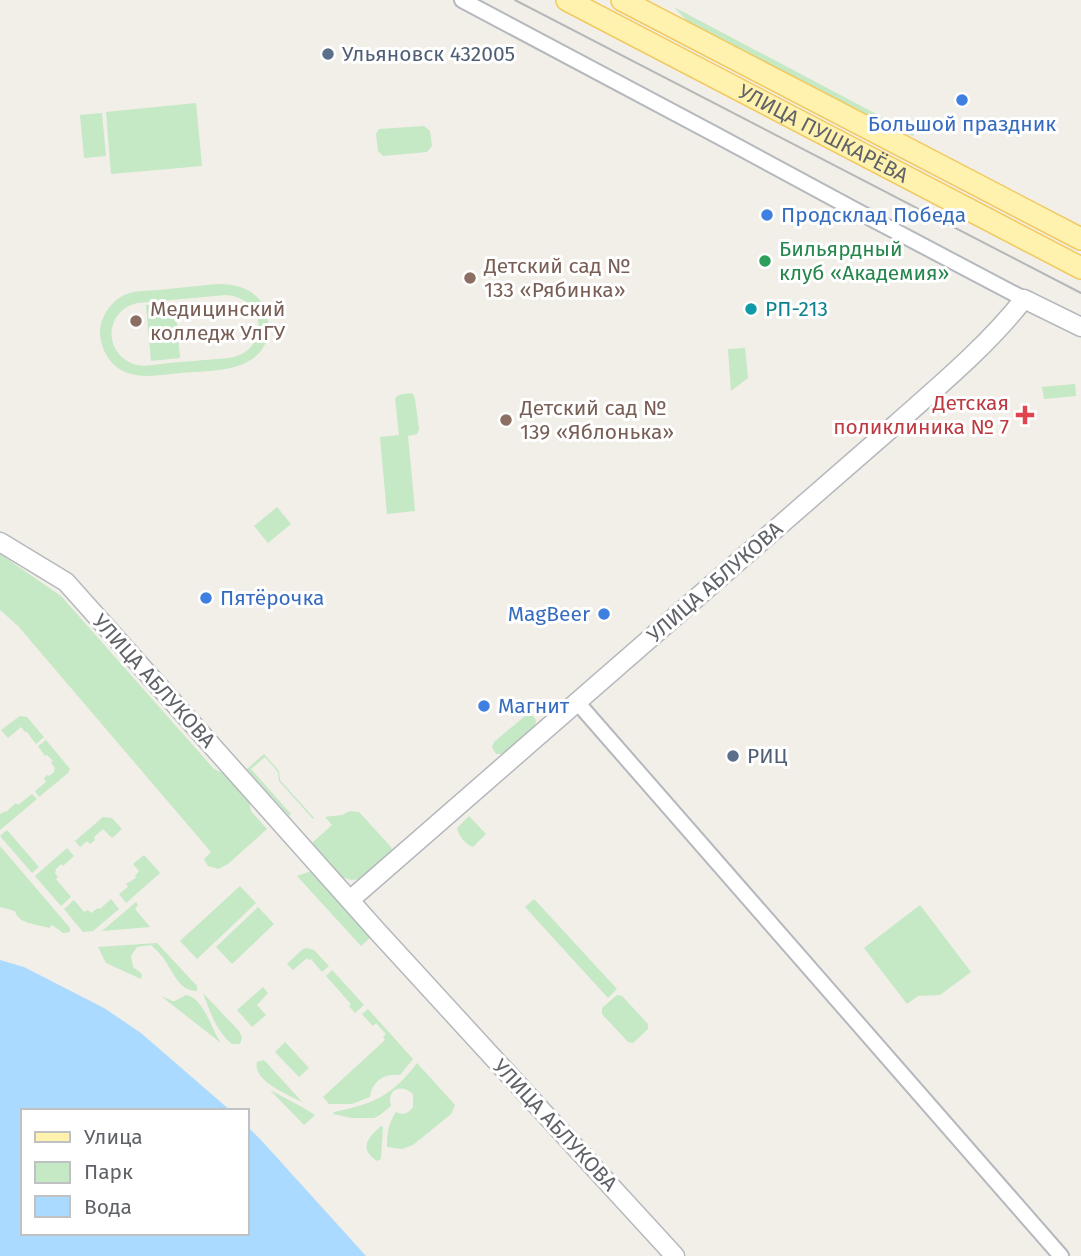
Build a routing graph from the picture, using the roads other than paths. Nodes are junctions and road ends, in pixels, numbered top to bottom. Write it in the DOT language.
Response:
graph roads {
  1 [pos="461,0"];
  2 [pos="566,0"];
  3 [pos="622,0"];
  4 [pos="1081,239"];
  5 [pos="1081,268"];
  6 [pos="1024,299"];
  7 [pos="1081,327"];
  8 [pos="0,542"];
  9 [pos="577,702"];
  10 [pos="351,900"];
  11 [pos="675,1256"];
  12 [pos="1061,1256"];
  1 -- 6 [label="street"];
  2 -- 5 [label="main road, УЛИЦА ПУШКАРЁВА"];
  3 -- 4 [label="main road, УЛИЦА ПУШКАРЁВА"];
  6 -- 7 [label="street"];
  6 -- 9 [label="street, УЛИЦА АБЛУКОВА"];
  8 -- 10 [label="street, УЛИЦА АБЛУКОВА"];
  9 -- 10 [label="street, УЛИЦА АБЛУКОВА"];
  9 -- 12 [label="street"];
  10 -- 11 [label="street, УЛИЦА АБЛУКОВА"];
}
